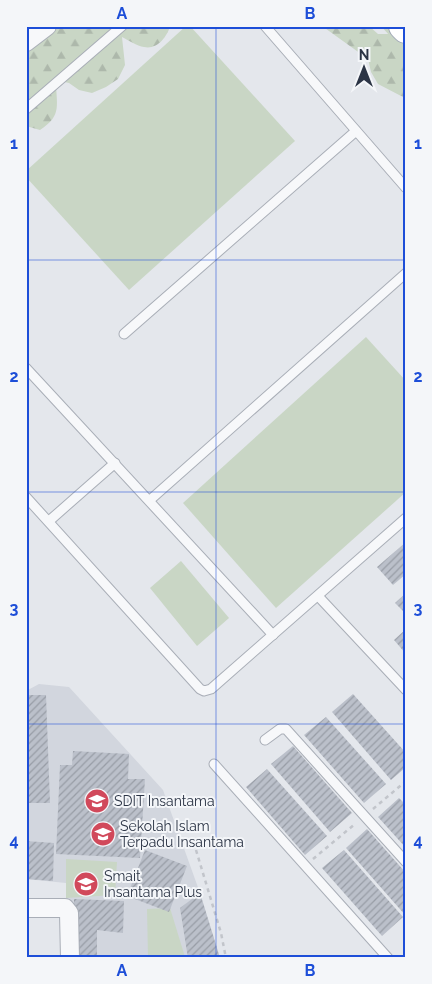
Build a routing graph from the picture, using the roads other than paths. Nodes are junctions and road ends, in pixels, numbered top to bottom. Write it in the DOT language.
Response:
graph roads {
  1 [pos="48,26"];
  2 [pos="122,26"];
  3 [pos="265,26"];
  4 [pos="26,42"];
  5 [pos="26,109"];
  6 [pos="356,130"];
  7 [pos="406,188"];
  8 [pos="406,273"];
  9 [pos="124,334"];
  10 [pos="26,368"];
  11 [pos="116,463"];
  12 [pos="26,497"];
  13 [pos="150,500"];
  14 [pos="406,518"];
  15 [pos="48,522"];
  16 [pos="318,596"];
  17 [pos="273,636"];
  18 [pos="406,690"];
  19 [pos="265,740"];
  20 [pos="214,764"];
  21 [pos="406,862"];
  22 [pos="26,908"];
  23 [pos="70,958"];
  24 [pos="388,958"];
  1 -- 4 [label="street"];
  2 -- 5 [label="lane"];
  3 -- 6 [label="lane"];
  6 -- 7 [label="lane"];
  6 -- 9 [label="lane"];
  8 -- 13 [label="lane"];
  10 -- 11 [label="lane"];
  11 -- 13 [label="lane"];
  11 -- 15 [label="lane"];
  12 -- 15 [label="lane"];
  13 -- 17 [label="lane"];
  14 -- 16 [label="lane"];
  15 -- 17 [label="lane"];
  16 -- 17 [label="lane"];
  16 -- 18 [label="lane"];
  19 -- 21 [label="lane"];
  20 -- 24 [label="lane"];
  22 -- 23 [label="street"];
}
